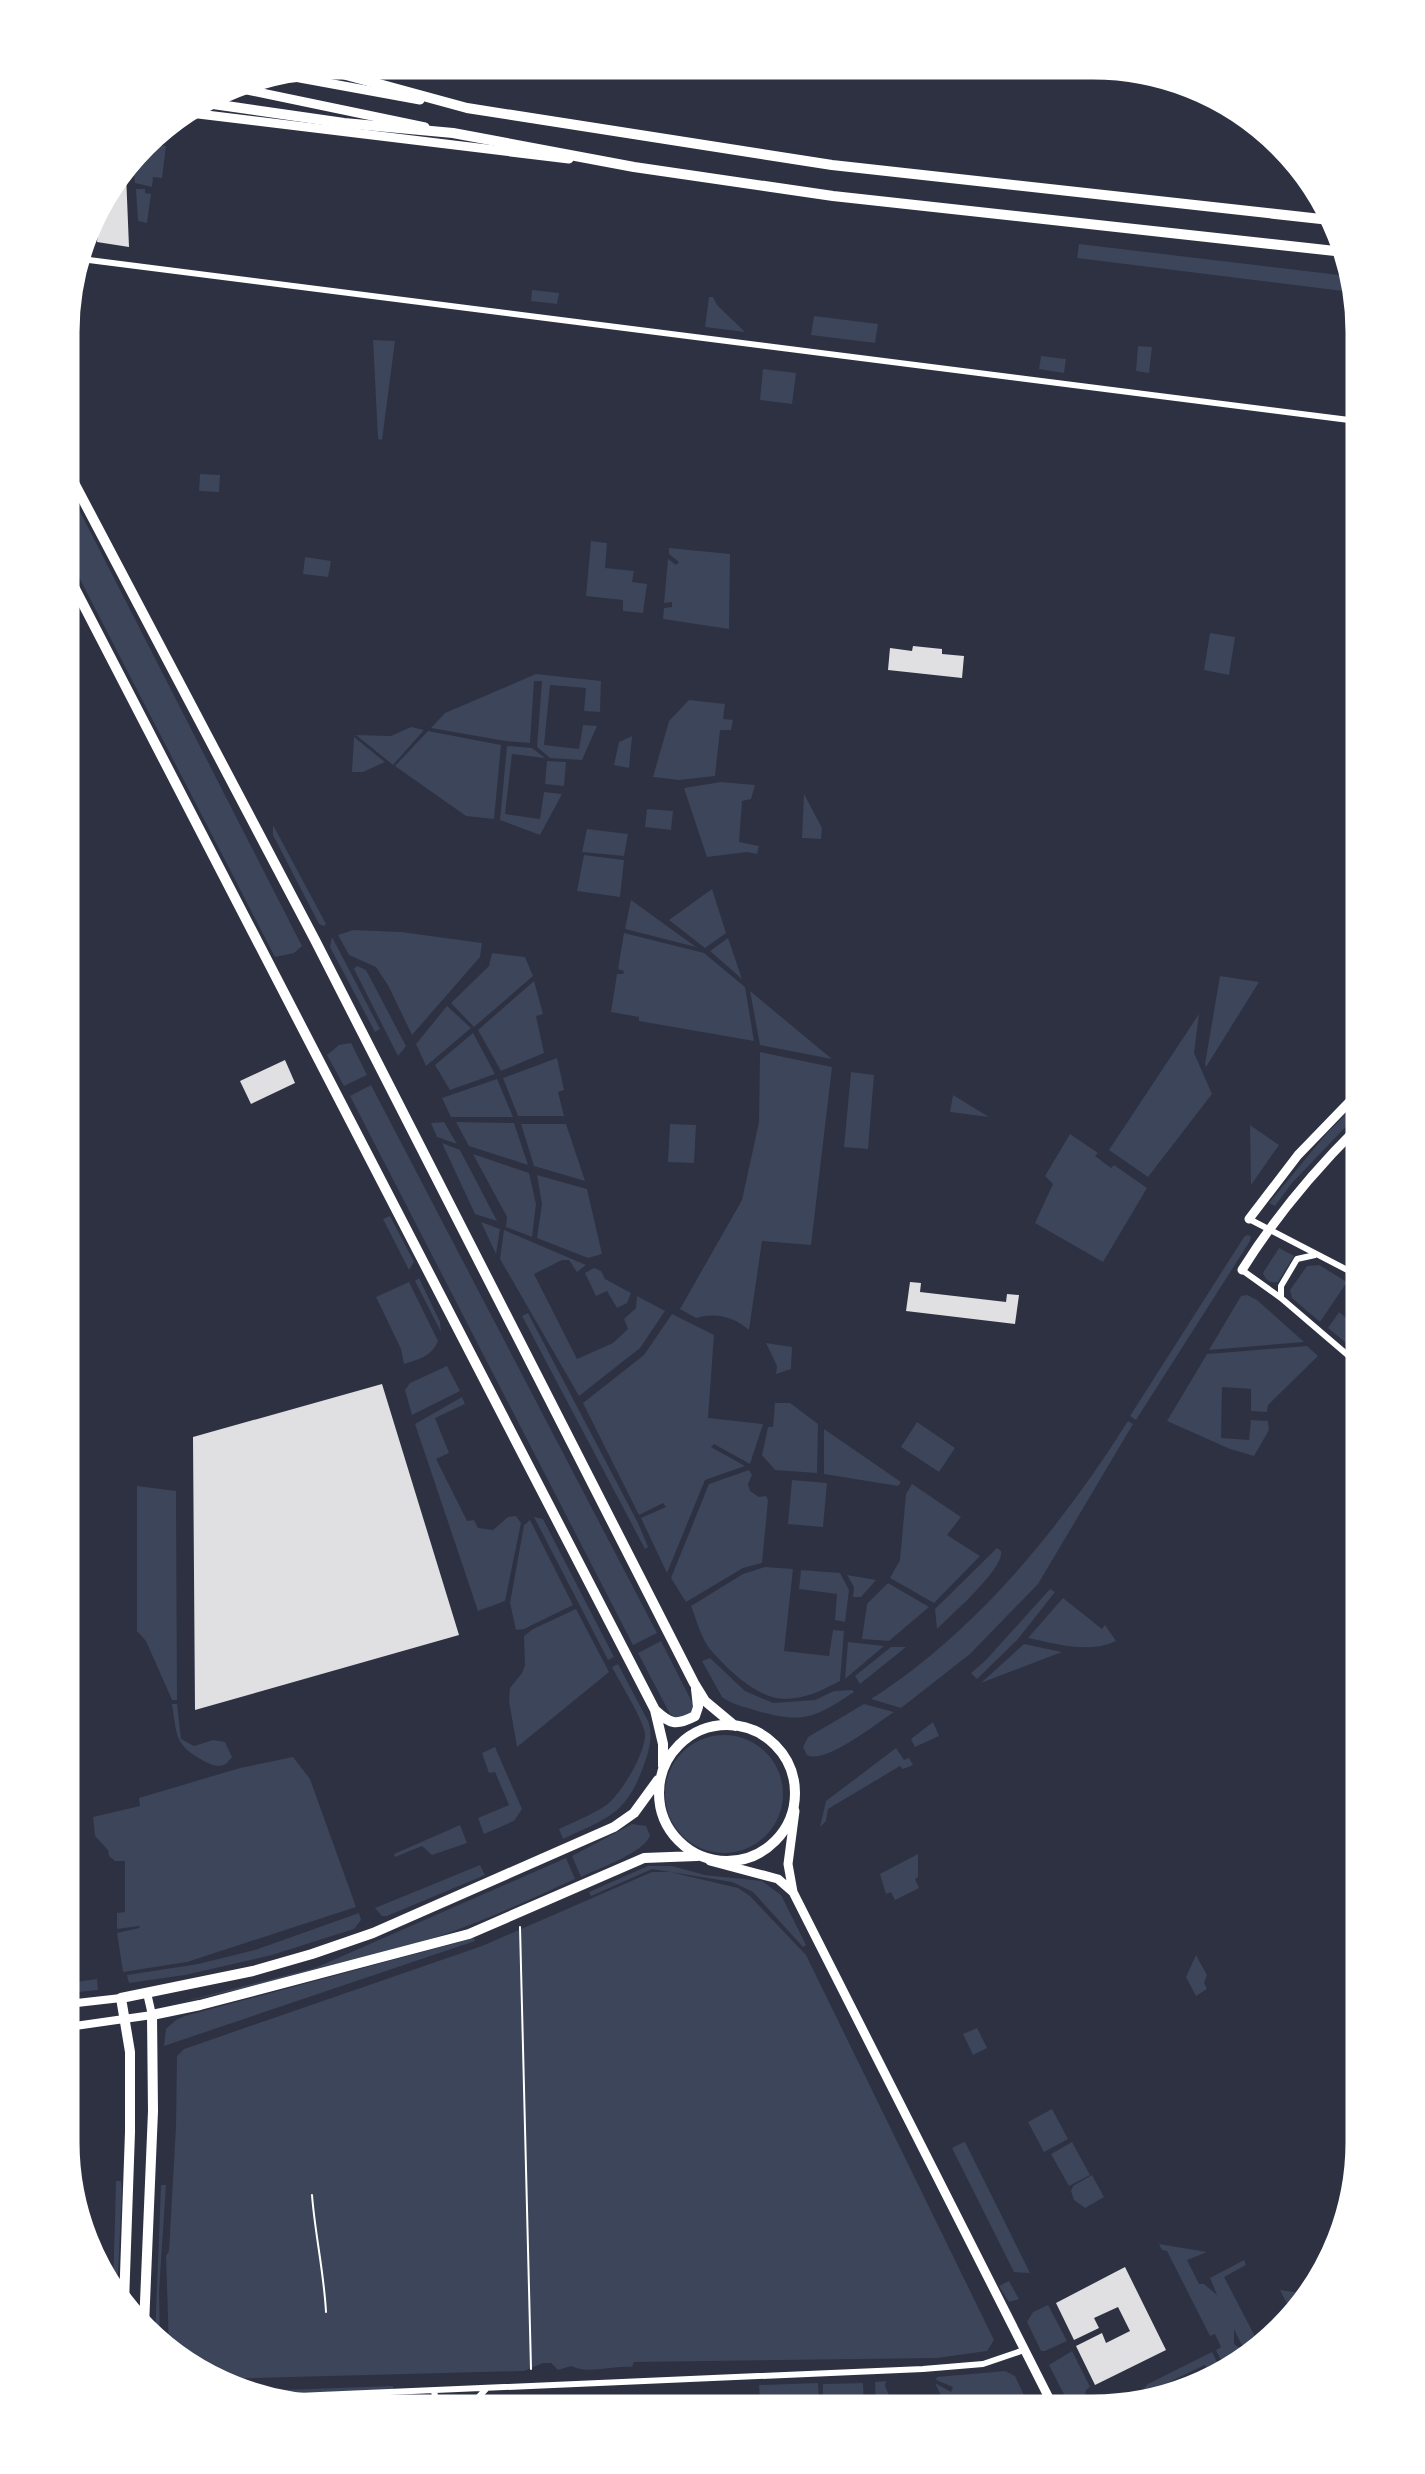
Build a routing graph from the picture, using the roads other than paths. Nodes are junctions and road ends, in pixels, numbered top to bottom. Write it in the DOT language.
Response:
graph roads {
  1 [pos="357,78"];
  2 [pos="308,79"];
  3 [pos="252,90"];
  4 [pos="219,105"];
  5 [pos="467,108"];
  6 [pos="201,114"];
  7 [pos="453,133"];
  8 [pos="634,167"];
  9 [pos="1320,219"];
  10 [pos="1334,251"];
  11 [pos="89,260"];
  12 [pos="1347,420"];
  13 [pos="78,492"];
  14 [pos="78,594"];
  15 [pos="1347,1104"];
  16 [pos="1347,1138"];
  17 [pos="1249,1219"];
  18 [pos="1269,1229"];
  19 [pos="1317,1255"];
  20 [pos="1242,1270"];
  21 [pos="1347,1270"];
  22 [pos="1281,1298"];
  23 [pos="1347,1354"];
  24 [pos="694,1683"];
  25 [pos="655,1710"];
  26 [pos="735,1726"];
  27 [pos="663,1766"];
  28 [pos="658,1780"];
  29 [pos="795,1811"];
  30 [pos="697,1856"];
  31 [pos="710,1861"];
  32 [pos="793,1892"];
  33 [pos="147,1993"];
  34 [pos="121,1998"];
  35 [pos="78,2003"];
  36 [pos="152,2015"];
  37 [pos="124,2020"];
  38 [pos="78,2025"];
  39 [pos="124,2288"];
  40 [pos="145,2314"];
  41 [pos="1024,2350"];
  42 [pos="487,2388"];
  43 [pos="434,2391"];
  44 [pos="320,2395"];
  45 [pos="435,2396"];
  46 [pos="479,2396"];
  47 [pos="1048,2396"];
  1 -- 5 [label="main road"];
  2 -- 5 [label="main road"];
  3 -- 7 [label="main road"];
  4 -- 7 [label="main road"];
  5 -- 9 [label="main road"];
  6 -- 8 [label="main road"];
  7 -- 8 [label="main road"];
  8 -- 10 [label="main road"];
  11 -- 12 [label="street"];
  13 -- 24 [label="main road"];
  14 -- 25 [label="main road"];
  15 -- 17 [label="main road"];
  16 -- 18 [label="main road"];
  17 -- 18 [label="street"];
  18 -- 19 [label="street"];
  18 -- 20 [label="main road"];
  19 -- 21 [label="street"];
  19 -- 22 [label="street"];
  20 -- 22 [label="street"];
  22 -- 23 [label="street"];
  24 -- 25 [label="main road"];
  24 -- 26 [label="main road"];
  25 -- 27 [label="main road"];
  26 -- 27 [label="main road"];
  26 -- 29 [label="main road"];
  27 -- 28 [label="main road"];
  28 -- 30 [label="main road"];
  28 -- 33 [label="main road"];
  29 -- 31 [label="main road"];
  29 -- 32 [label="main road"];
  30 -- 31 [label="main road"];
  30 -- 36 [label="main road"];
  31 -- 32 [label="main road"];
  32 -- 41 [label="main road"];
  33 -- 34 [label="main road"];
  33 -- 36 [label="street"];
  34 -- 35 [label="street"];
  34 -- 37 [label="main road"];
  36 -- 37 [label="street"];
  36 -- 40 [label="main road"];
  37 -- 38 [label="street"];
  37 -- 39 [label="main road"];
  41 -- 42 [label="street"];
  41 -- 47 [label="main road"];
  42 -- 43 [label="street"];
  42 -- 46 [label="street"];
  43 -- 44 [label="street"];
  43 -- 45 [label="street"];
}
